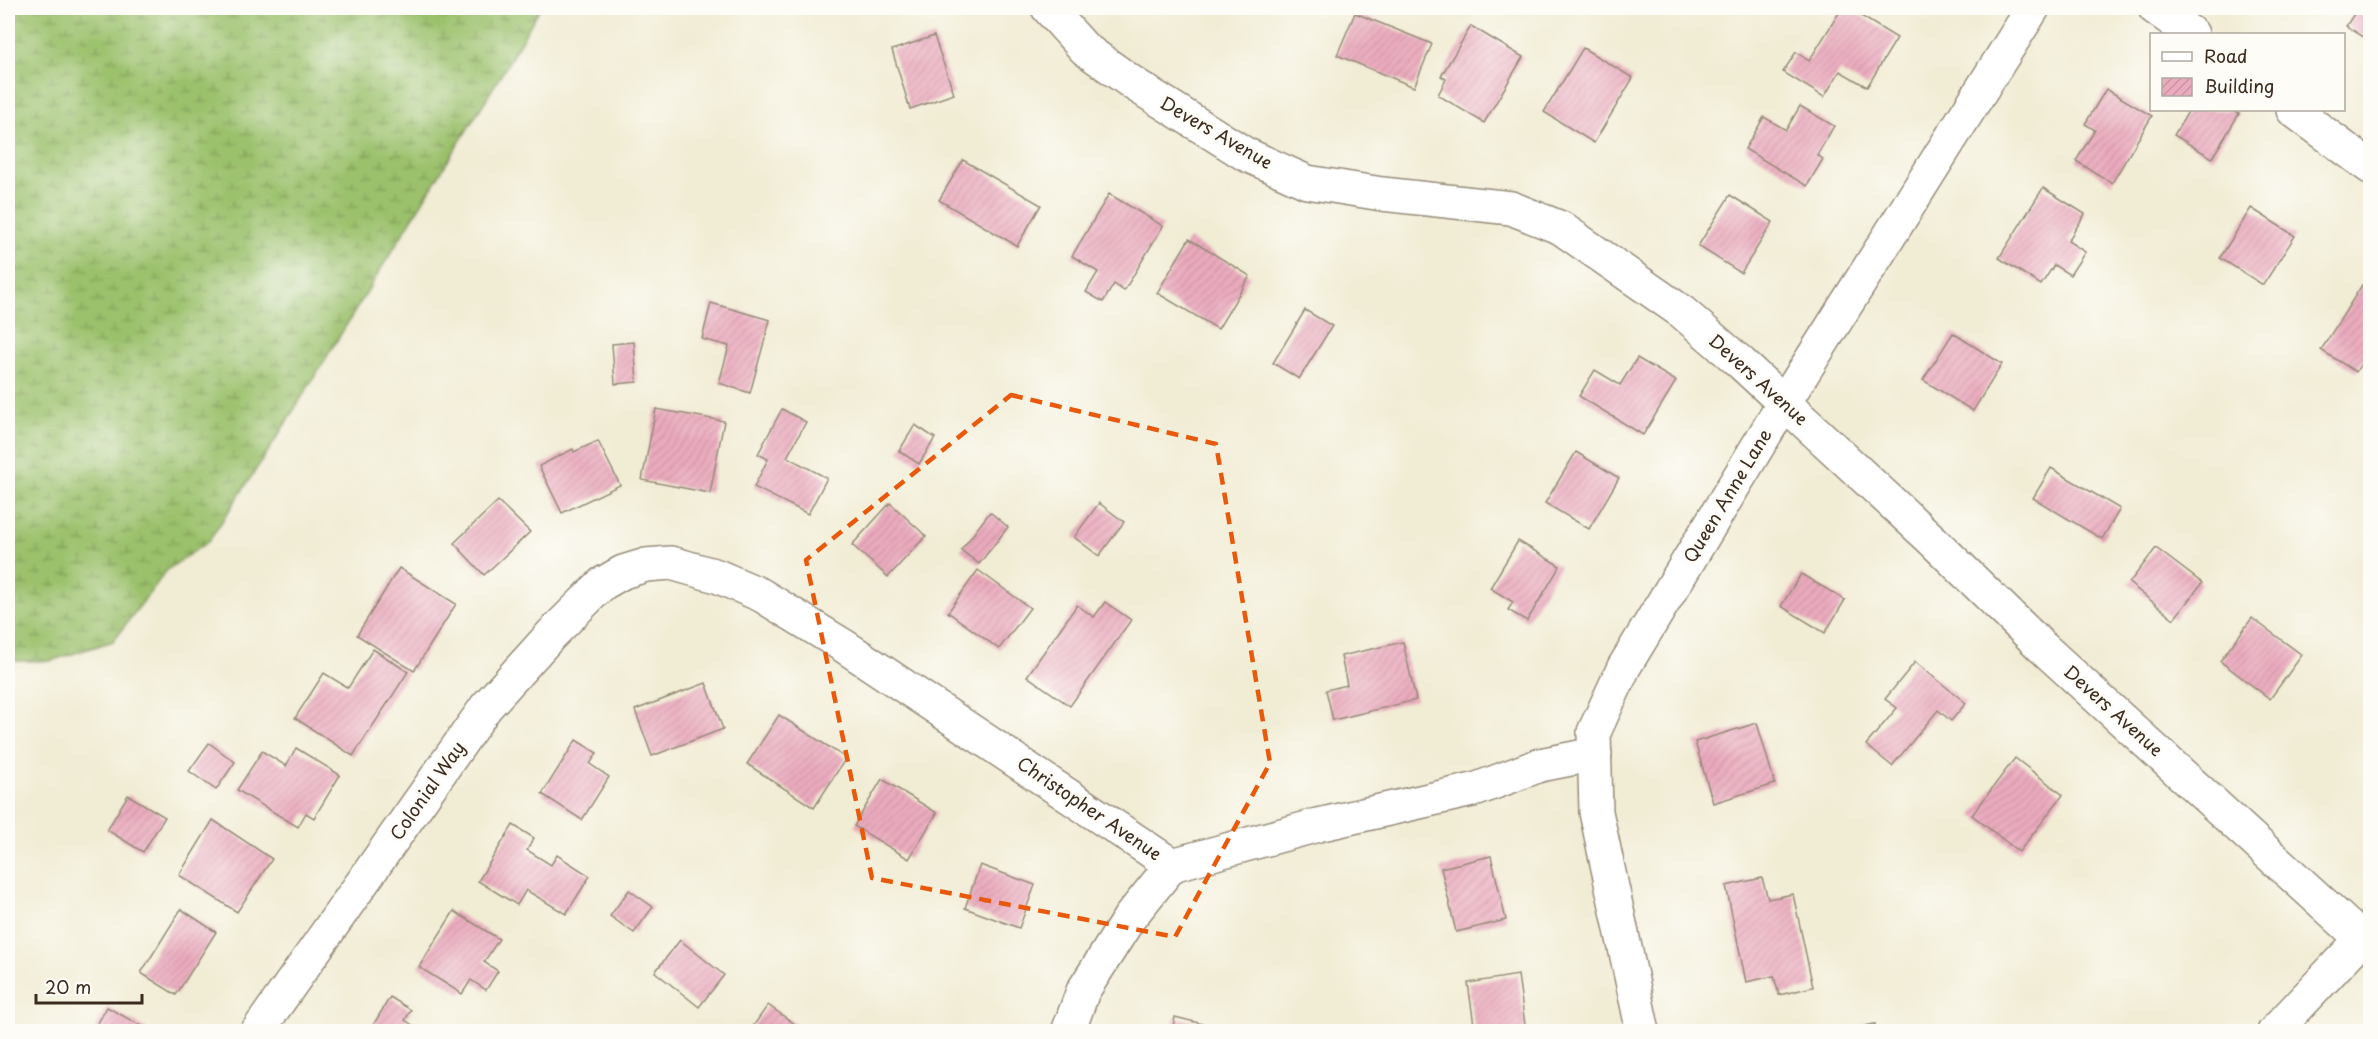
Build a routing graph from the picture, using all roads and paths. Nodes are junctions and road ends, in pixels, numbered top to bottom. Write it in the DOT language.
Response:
graph roads {
  1 [pos="1048,8"];
  2 [pos="2033,8"];
  3 [pos="2155,8"];
  4 [pos="2191,33"];
  5 [pos="2294,111"];
  6 [pos="2370,167"];
  7 [pos="1784,403"];
  8 [pos="623,572"];
  9 [pos="1594,754"];
  10 [pos="1172,864"];
  11 [pos="2366,934"];
  12 [pos="257,1032"];
  13 [pos="1068,1032"];
  14 [pos="1643,1032"];
  15 [pos="2274,1032"];
  1 -- 7 [label="street, Devers Avenue"];
  2 -- 7 [label="street, Queen Anne Lane"];
  3 -- 4 [label="street"];
  5 -- 6 [label="street"];
  7 -- 9 [label="street, Queen Anne Lane"];
  7 -- 11 [label="street, Devers Avenue"];
  8 -- 10 [label="street, Christopher Avenue"];
  8 -- 12 [label="street, Colonial Way"];
  9 -- 10 [label="street, Christopher Avenue"];
  9 -- 14 [label="street, Queen Anne Lane"];
  10 -- 13 [label="street"];
  11 -- 15 [label="street"];
}
